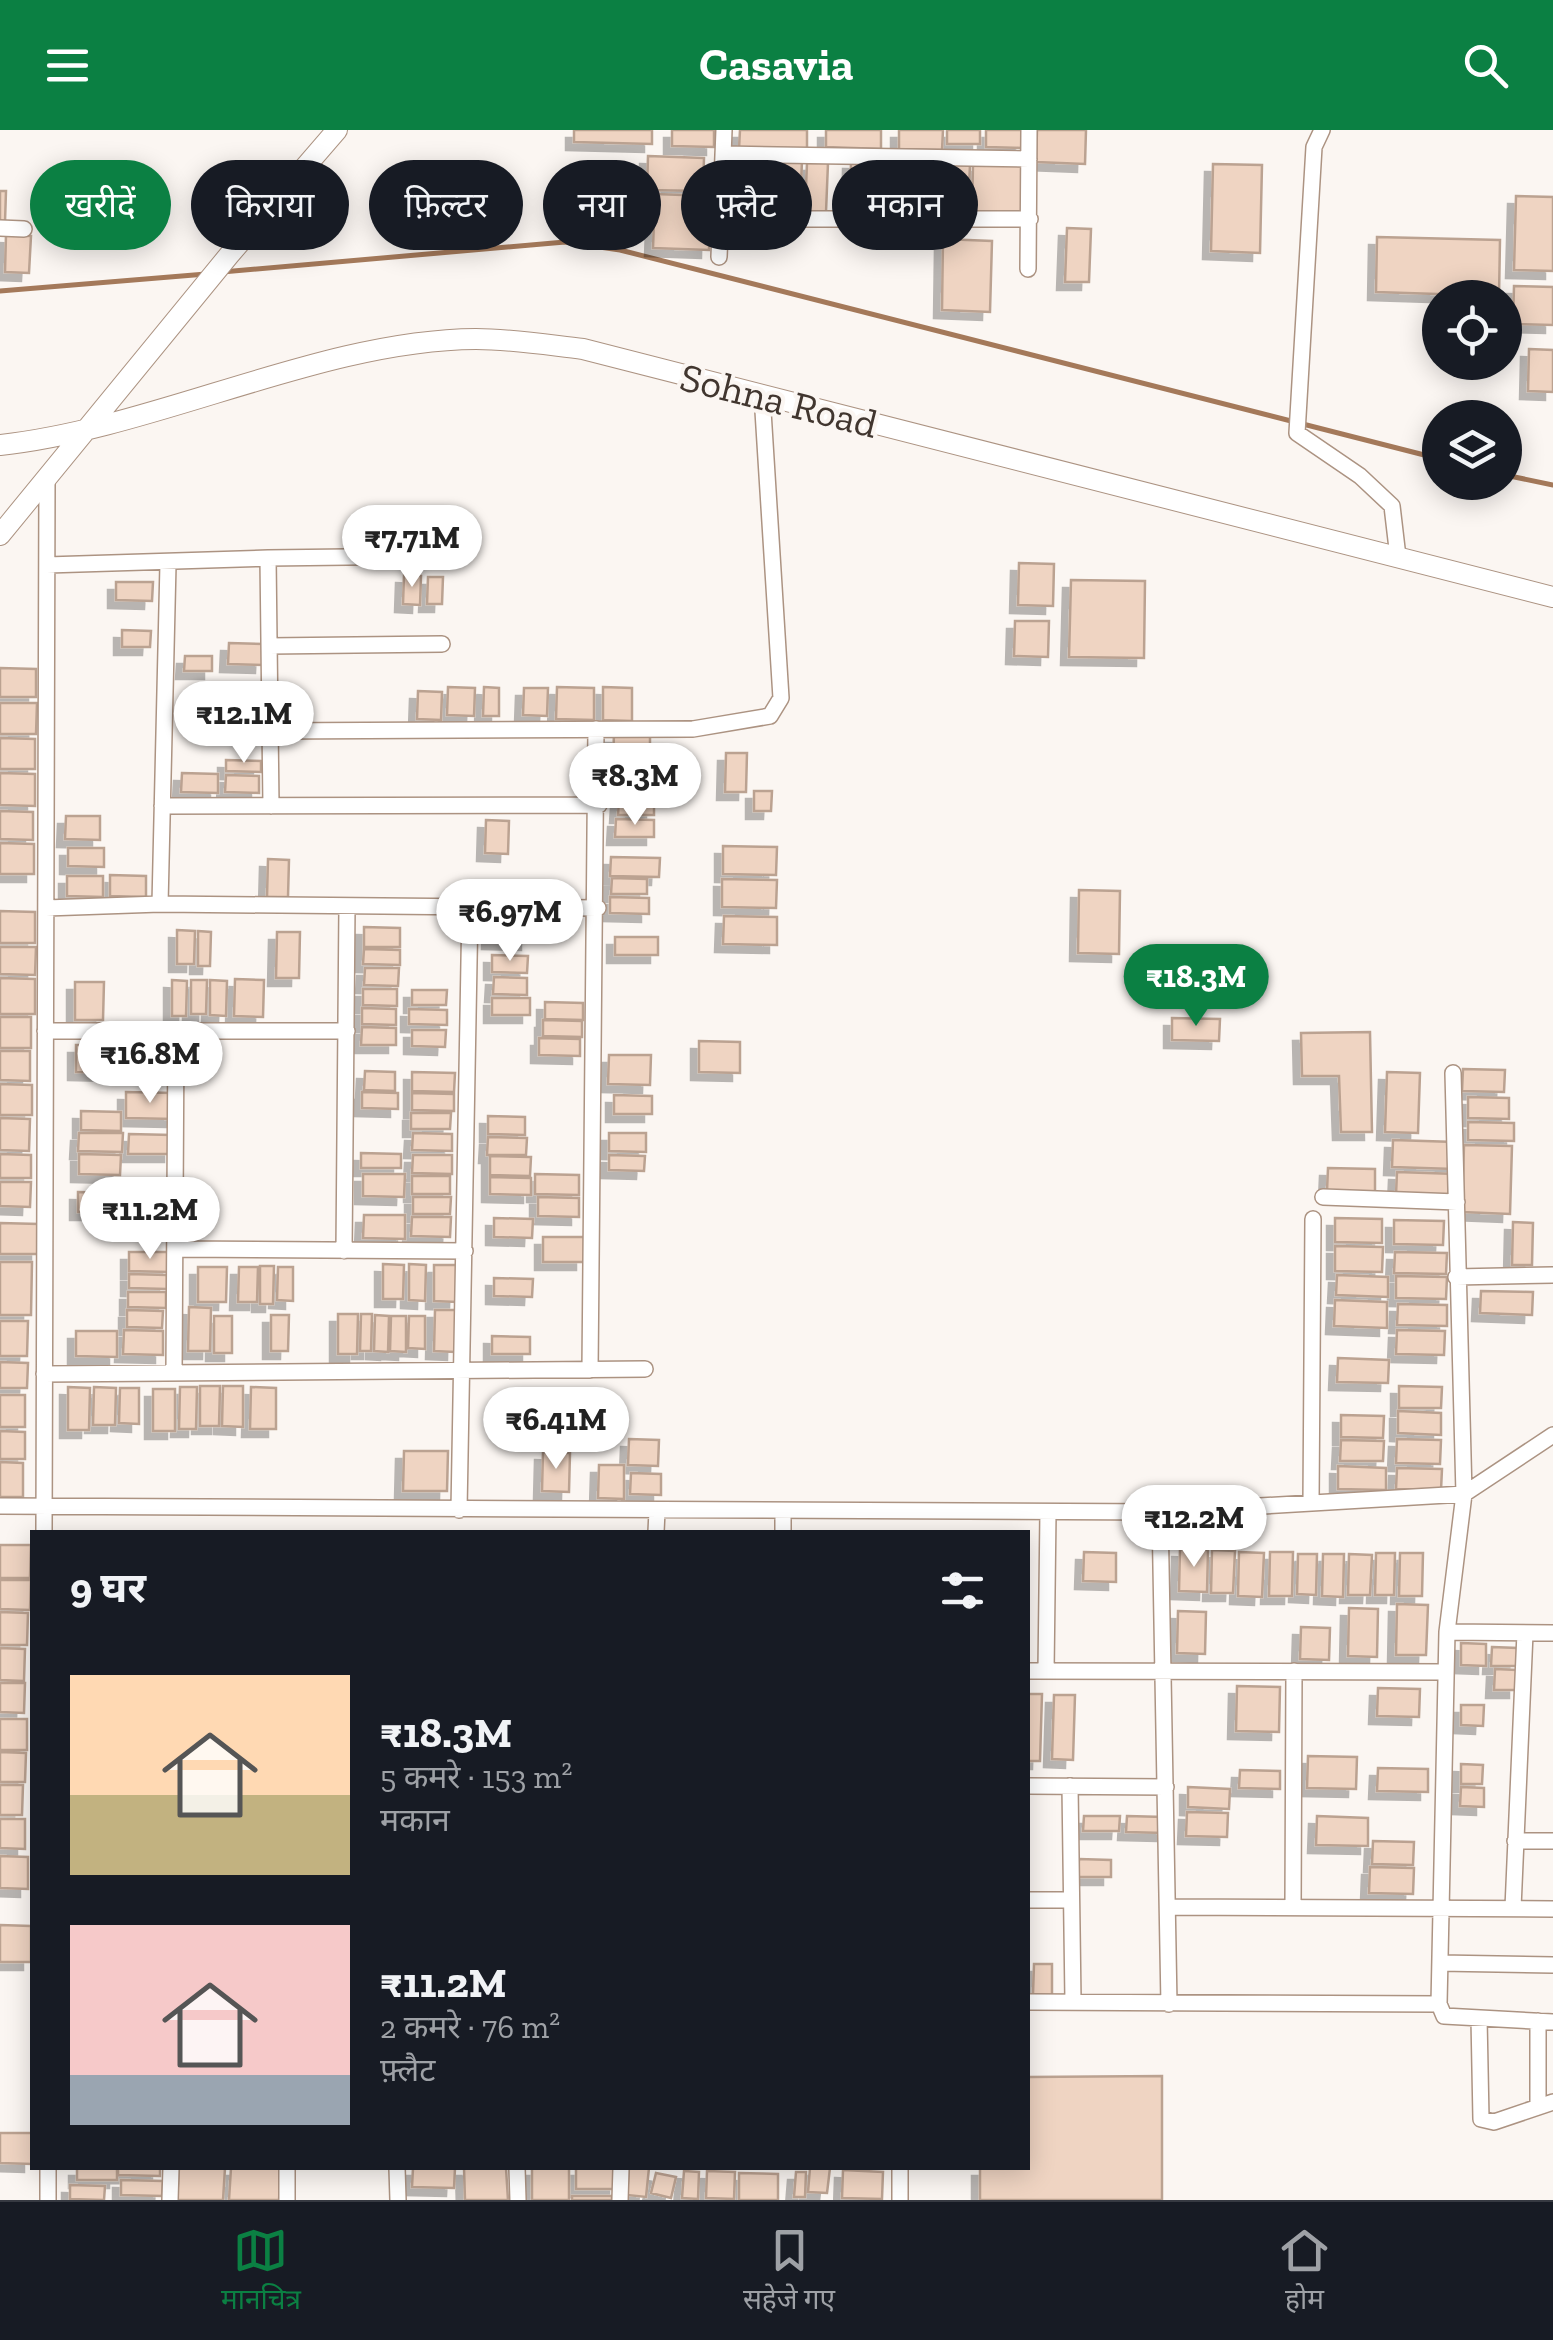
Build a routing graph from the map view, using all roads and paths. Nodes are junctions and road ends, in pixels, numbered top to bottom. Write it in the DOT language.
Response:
graph roads {
  1 [pos="337,130"];
  2 [pos="724,130"];
  3 [pos="1029,130"];
  4 [pos="1322,130"];
  5 [pos="723,154"];
  6 [pos="1029,158"];
  7 [pos="723,160"];
  8 [pos="812,218"];
  9 [pos="1030,219"];
  10 [pos="0,228"];
  11 [pos="24,230"];
  12 [pos="719,250"];
  13 [pos="719,256"];
  14 [pos="1028,269"];
  15 [pos="762,395"];
  16 [pos="90,430"];
  17 [pos="0,445"];
  18 [pos="48,480"];
  19 [pos="0,536"];
  20 [pos="428,556"];
  21 [pos="1398,557"];
  22 [pos="268,558"];
  23 [pos="168,564"];
  24 [pos="47,565"];
  25 [pos="1553,597"];
  26 [pos="442,644"];
  27 [pos="269,646"];
  28 [pos="596,729"];
  29 [pos="270,730"];
  30 [pos="599,805"];
  31 [pos="162,806"];
  32 [pos="271,806"];
  33 [pos="160,904"];
  34 [pos="348,906"];
  35 [pos="470,907"];
  36 [pos="46,908"];
  37 [pos="598,908"];
  38 [pos="46,1031"];
  39 [pos="176,1031"];
  40 [pos="347,1031"];
  41 [pos="1453,1074"];
  42 [pos="1323,1197"];
  43 [pos="1457,1202"];
  44 [pos="1314,1220"];
  45 [pos="174,1250"];
  46 [pos="344,1251"];
  47 [pos="465,1251"];
  48 [pos="1553,1275"];
  49 [pos="1456,1277"];
  50 [pos="645,1369"];
  51 [pos="463,1370"];
  52 [pos="590,1370"];
  53 [pos="174,1373"];
  54 [pos="44,1374"];
  55 [pos="1553,1435"];
  56 [pos="1464,1494"];
  57 [pos="1311,1503"];
  58 [pos="0,1506"];
  59 [pos="44,1508"];
  60 [pos="459,1510"];
  61 [pos="656,1510"];
  62 [pos="784,1511"];
  63 [pos="1048,1512"];
  64 [pos="1160,1512"];
  65 [pos="44,1530"];
  66 [pos="656,1530"];
  67 [pos="783,1530"];
  68 [pos="1447,1632"];
  69 [pos="1526,1633"];
  70 [pos="1553,1633"];
  71 [pos="1164,1670"];
  72 [pos="1030,1671"];
  73 [pos="1046,1671"];
  74 [pos="1294,1671"];
  75 [pos="1446,1672"];
  76 [pos="1030,1786"];
  77 [pos="1070,1786"];
  78 [pos="1166,1787"];
  79 [pos="1515,1840"];
  80 [pos="1553,1841"];
  81 [pos="1030,1900"];
  82 [pos="1070,1900"];
  83 [pos="1443,1906"];
  84 [pos="1168,1907"];
  85 [pos="1293,1907"];
  86 [pos="1514,1908"];
  87 [pos="1553,1909"];
  88 [pos="1440,1963"];
  89 [pos="1553,1966"];
  90 [pos="1073,2001"];
  91 [pos="1030,2002"];
  92 [pos="1169,2004"];
  93 [pos="1439,2004"];
  94 [pos="1479,2018"];
  95 [pos="1545,2022"];
  96 [pos="1546,2105"];
  97 [pos="48,2170"];
  98 [pos="171,2170"];
  99 [pos="287,2170"];
  100 [pos="397,2170"];
  101 [pos="517,2170"];
  102 [pos="621,2170"];
  103 [pos="900,2170"];
  104 [pos="48,2200"];
  105 [pos="170,2200"];
  106 [pos="287,2200"];
  107 [pos="398,2200"];
  108 [pos="518,2200"];
  109 [pos="620,2200"];
  110 [pos="900,2200"];
  1 -- 16 [label="main road"];
  2 -- 5 [label="street"];
  3 -- 6 [label="street"];
  4 -- 21 [label="street"];
  5 -- 6 [label="street"];
  5 -- 7 [label="street"];
  6 -- 9 [label="street"];
  8 -- 9 [label="street"];
  9 -- 14 [label="street"];
  10 -- 11 [label="street"];
  12 -- 13 [label="street"];
  15 -- 16 [label="main road, Sohna Road"];
  15 -- 21 [label="main road, Sohna Road"];
  15 -- 28 [label="street"];
  16 -- 17 [label="main road, Sohna Road"];
  16 -- 18 [label="main road"];
  18 -- 19 [label="main road"];
  18 -- 24 [label="street"];
  20 -- 22 [label="street"];
  21 -- 25 [label="main road, Sohna Road"];
  22 -- 23 [label="street"];
  22 -- 27 [label="street"];
  23 -- 24 [label="street"];
  23 -- 31 [label="street"];
  24 -- 36 [label="street"];
  26 -- 27 [label="street"];
  27 -- 29 [label="street"];
  28 -- 29 [label="street"];
  28 -- 30 [label="street"];
  29 -- 32 [label="street"];
  30 -- 32 [label="street"];
  30 -- 37 [label="street"];
  31 -- 32 [label="street"];
  31 -- 33 [label="street"];
  33 -- 34 [label="street"];
  33 -- 36 [label="street"];
  34 -- 35 [label="street"];
  34 -- 40 [label="street"];
  35 -- 37 [label="street"];
  35 -- 47 [label="street"];
  36 -- 38 [label="street"];
  37 -- 52 [label="street"];
  38 -- 39 [label="street"];
  38 -- 54 [label="street"];
  39 -- 40 [label="street"];
  39 -- 45 [label="street"];
  40 -- 46 [label="street"];
  41 -- 43 [label="street"];
  42 -- 43 [label="street"];
  43 -- 49 [label="street"];
  44 -- 57 [label="street"];
  45 -- 46 [label="street"];
  45 -- 53 [label="street"];
  46 -- 47 [label="street"];
  47 -- 51 [label="street"];
  48 -- 49 [label="street"];
  49 -- 56 [label="street"];
  50 -- 52 [label="street"];
  51 -- 52 [label="street"];
  51 -- 53 [label="street"];
  51 -- 60 [label="street"];
  53 -- 54 [label="street"];
  54 -- 59 [label="street"];
  55 -- 56 [label="street"];
  56 -- 57 [label="street"];
  56 -- 68 [label="street"];
  57 -- 64 [label="street"];
  58 -- 59 [label="street"];
  59 -- 60 [label="street"];
  59 -- 65 [label="street"];
  60 -- 61 [label="street"];
  61 -- 62 [label="street"];
  61 -- 66 [label="street"];
  62 -- 63 [label="street"];
  62 -- 67 [label="street"];
  63 -- 64 [label="street"];
  63 -- 73 [label="street"];
  64 -- 71 [label="street"];
  68 -- 69 [label="street"];
  68 -- 75 [label="street"];
  69 -- 70 [label="street"];
  69 -- 79 [label="street"];
  71 -- 73 [label="street"];
  71 -- 74 [label="street"];
  71 -- 78 [label="street"];
  72 -- 73 [label="street"];
  74 -- 75 [label="street"];
  74 -- 85 [label="street"];
  75 -- 83 [label="street"];
  76 -- 77 [label="street"];
  77 -- 78 [label="street"];
  77 -- 82 [label="street"];
  78 -- 84 [label="street"];
  79 -- 80 [label="street"];
  79 -- 86 [label="street"];
  81 -- 82 [label="street"];
  82 -- 90 [label="street"];
  83 -- 85 [label="street"];
  83 -- 86 [label="street"];
  83 -- 88 [label="street"];
  84 -- 85 [label="street"];
  84 -- 92 [label="street"];
  86 -- 87 [label="street"];
  88 -- 89 [label="street"];
  88 -- 93 [label="street"];
  90 -- 91 [label="street"];
  90 -- 92 [label="street"];
  92 -- 93 [label="street"];
  93 -- 94 [label="street"];
  94 -- 95 [label="street"];
  94 -- 96 [label="street"];
  95 -- 96 [label="street"];
  97 -- 104 [label="street"];
  98 -- 105 [label="street"];
  99 -- 106 [label="street"];
  100 -- 107 [label="street"];
  101 -- 108 [label="street"];
  102 -- 109 [label="street"];
  103 -- 110 [label="street"];
}
